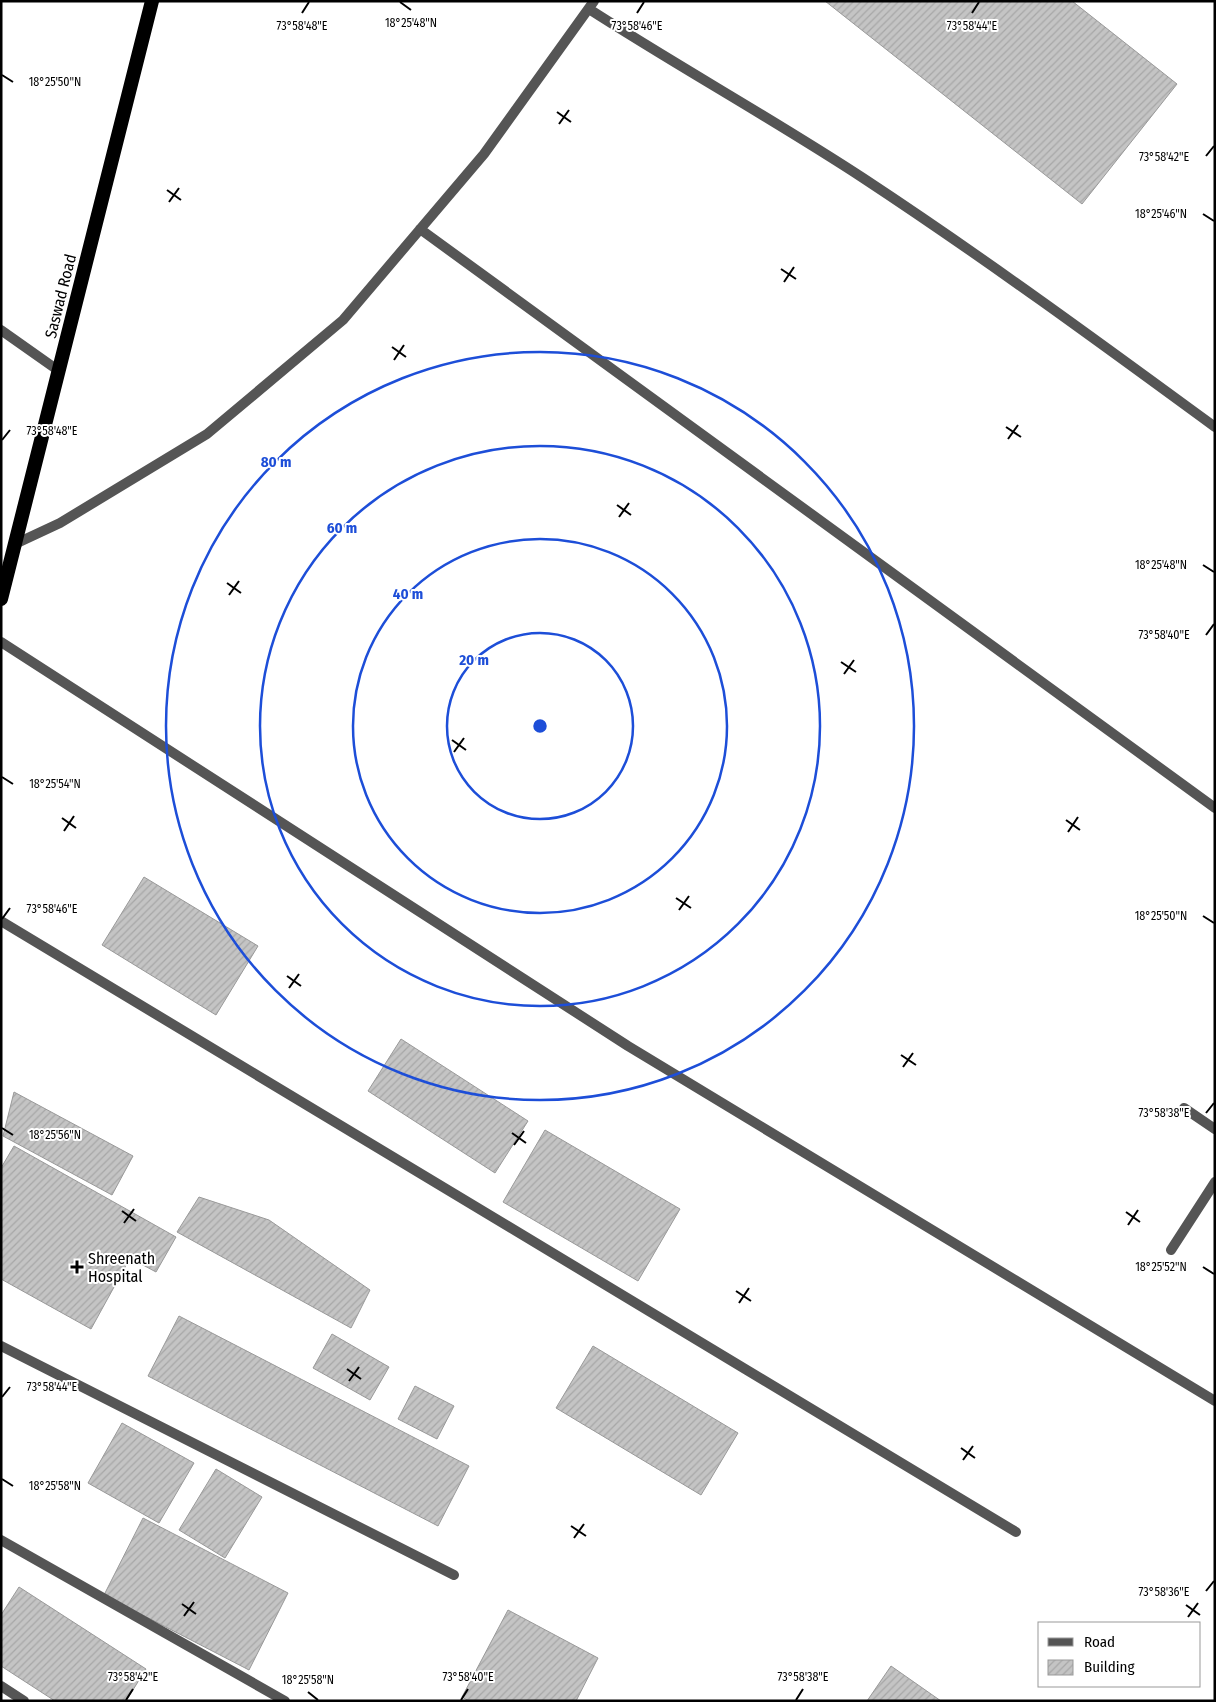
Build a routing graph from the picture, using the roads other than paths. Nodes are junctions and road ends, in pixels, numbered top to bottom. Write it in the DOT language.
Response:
graph roads {
  1 [pos="152,1"];
  2 [pos="592,5"];
  3 [pos="420,229"];
  4 [pos="1,330"];
  5 [pos="59,371"];
  6 [pos="1215,427"];
  7 [pos="16,544"];
  8 [pos="1,599"];
  9 [pos="1,642"];
  10 [pos="1215,808"];
  11 [pos="1,921"];
  12 [pos="1184,1108"];
  13 [pos="1215,1129"];
  14 [pos="1215,1182"];
  15 [pos="1171,1250"];
  16 [pos="1,1346"];
  17 [pos="1215,1401"];
  18 [pos="1016,1532"];
  19 [pos="1,1540"];
  20 [pos="454,1575"];
  21 [pos="1,1686"];
  22 [pos="24,1701"];
  23 [pos="285,1701"];
  1 -- 5 [label="highway, Saswad Road"];
  2 -- 3 [label="street"];
  2 -- 6 [label="street"];
  3 -- 7 [label="street"];
  3 -- 10 [label="street"];
  4 -- 5 [label="street"];
  5 -- 7 [label="highway, Saswad Road"];
  7 -- 8 [label="highway, Saswad Road"];
  9 -- 17 [label="street"];
  11 -- 18 [label="street"];
  12 -- 13 [label="street"];
  14 -- 15 [label="street"];
  16 -- 20 [label="street"];
  19 -- 23 [label="street"];
  21 -- 22 [label="street"];
}
